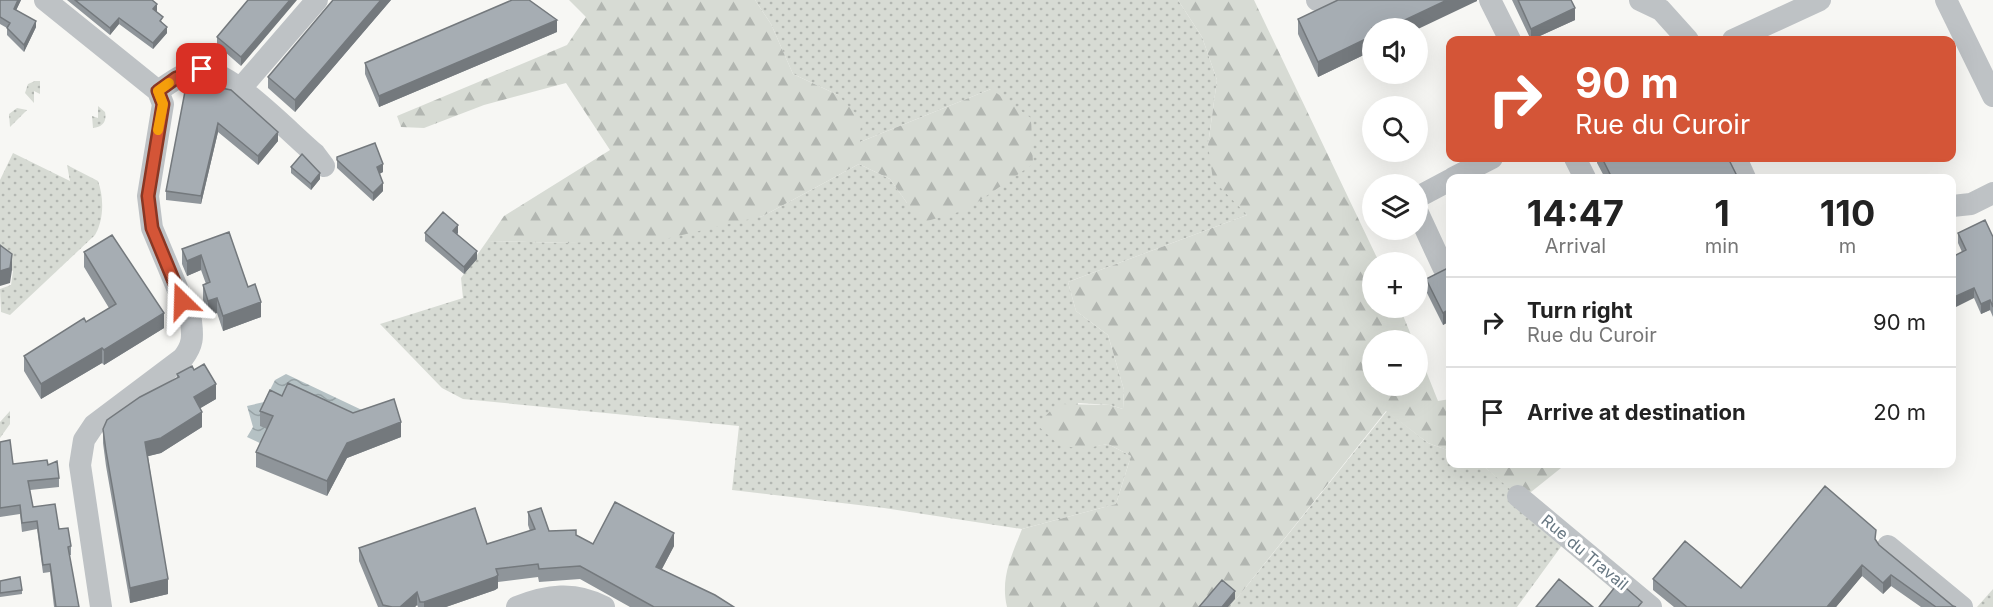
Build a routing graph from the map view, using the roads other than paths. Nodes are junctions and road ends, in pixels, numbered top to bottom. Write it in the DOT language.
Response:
graph roads {
  1 [pos="45,0"];
  2 [pos="317,0"];
  3 [pos="1317,0"];
  4 [pos="1338,0"];
  5 [pos="1490,0"];
  6 [pos="1640,0"];
  7 [pos="1820,0"];
  8 [pos="1946,0"];
  9 [pos="1507,36"];
  10 [pos="1684,36"];
  11 [pos="1742,36"];
  12 [pos="240,89"];
  13 [pos="158,91"];
  14 [pos="1993,96"];
  15 [pos="1483,162"];
  16 [pos="324,166"];
  17 [pos="1461,174"];
  18 [pos="1446,182"];
  19 [pos="1428,192"];
  20 [pos="1993,193"];
  21 [pos="1956,206"];
  22 [pos="1428,235"];
  23 [pos="1443,267"];
  24 [pos="1518,496"];
  25 [pos="1888,546"];
  26 [pos="519,606"];
  27 [pos="101,607"];
  28 [pos="604,607"];
  29 [pos="1652,607"];
  30 [pos="1962,607"];
  1 -- 13 [label="street"];
  2 -- 12 [label="street"];
  3 -- 4 [label="street"];
  5 -- 9 [label="street"];
  6 -- 10 [label="street"];
  7 -- 11 [label="street"];
  8 -- 14 [label="street"];
  12 -- 13 [label="street"];
  12 -- 16 [label="street"];
  13 -- 27 [label="street"];
  15 -- 17 [label="street"];
  18 -- 19 [label="street"];
  20 -- 21 [label="street"];
  22 -- 23 [label="street"];
  24 -- 29 [label="street, Rue du Travail"];
  25 -- 30 [label="street"];
  26 -- 28 [label="street"];
}
